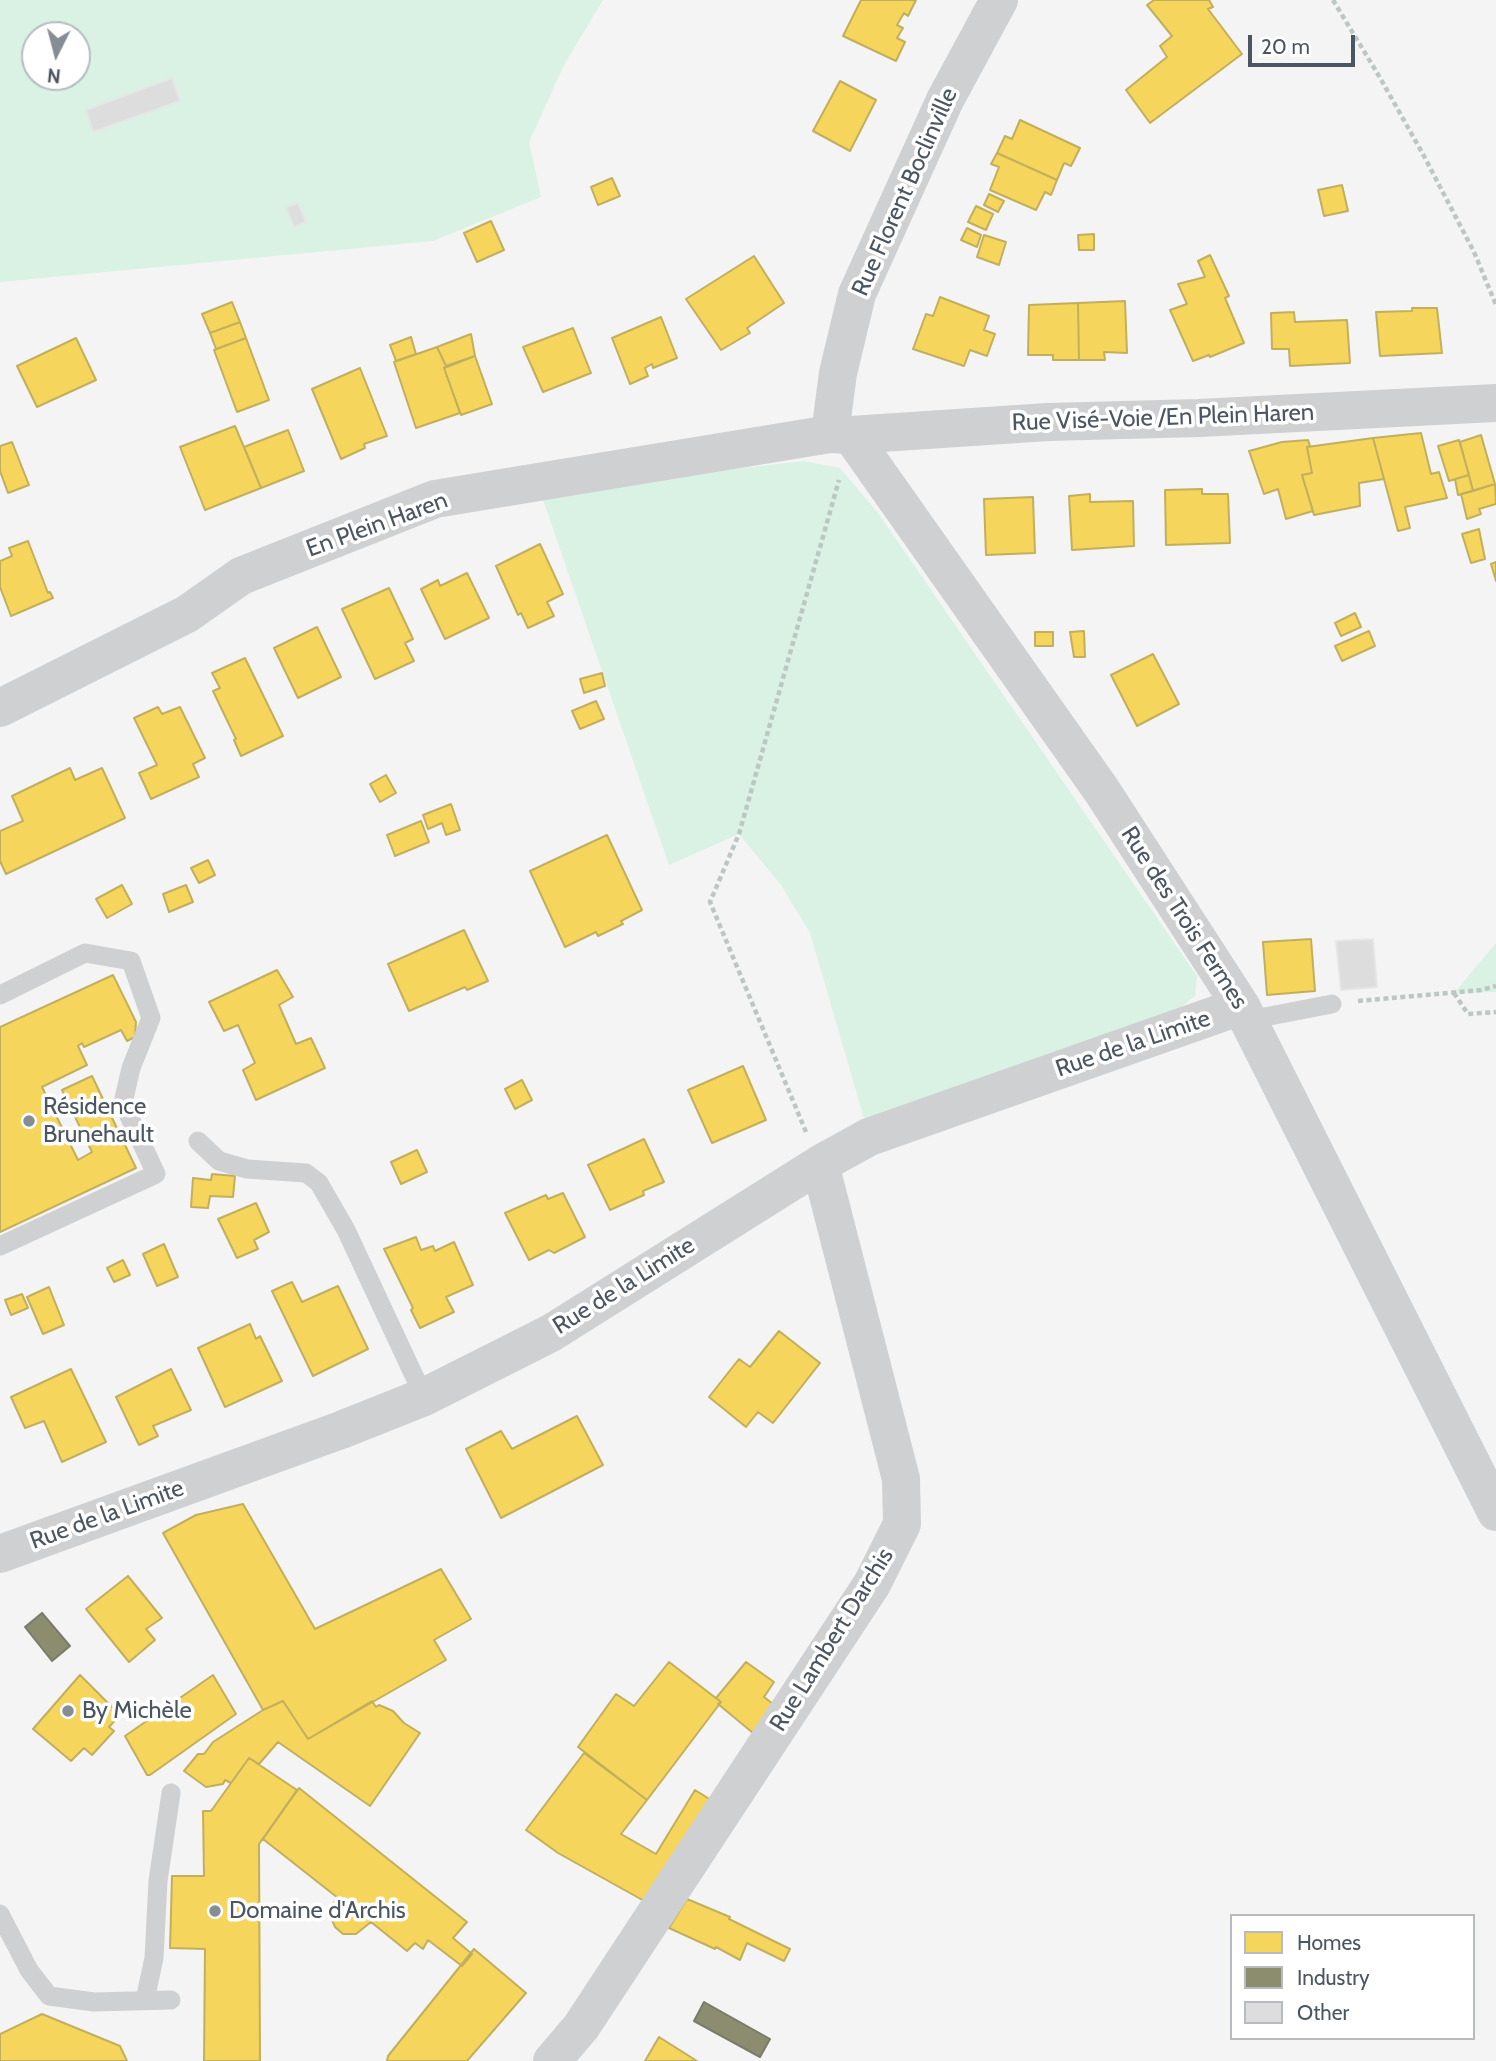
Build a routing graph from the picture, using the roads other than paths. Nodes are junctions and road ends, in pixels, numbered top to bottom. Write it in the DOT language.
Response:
graph roads {
  1 [pos="999,0"];
  2 [pos="1496,403"];
  3 [pos="840,435"];
  4 [pos="0,708"];
  5 [pos="0,995"];
  6 [pos="1332,1004"];
  7 [pos="1245,1013"];
  8 [pos="198,1141"];
  9 [pos="820,1164"];
  10 [pos="0,1246"];
  11 [pos="424,1397"];
  12 [pos="1496,1512"];
  13 [pos="0,1554"];
  14 [pos="171,1793"];
  15 [pos="0,1914"];
  16 [pos="145,2000"];
  17 [pos="171,2000"];
  18 [pos="552,2061"];
  1 -- 3 [label="street, Rue Florent Boclinville"];
  2 -- 3 [label="street, Rue Visé-Voie /En Plein Haren"];
  3 -- 4 [label="street, En Plein Haren"];
  3 -- 7 [label="street, Rue des Trois Fermes"];
  5 -- 10 [label="lane"];
  6 -- 7 [label="lane"];
  7 -- 9 [label="street, Rue de la Limite"];
  7 -- 12 [label="street, Rue des Trois Fermes"];
  8 -- 11 [label="lane"];
  9 -- 11 [label="street, Rue de la Limite"];
  9 -- 18 [label="street, Rue Lambert Darchis"];
  11 -- 13 [label="street, Rue de la Limite"];
  14 -- 16 [label="lane"];
  15 -- 16 [label="lane"];
  16 -- 17 [label="lane"];
}
